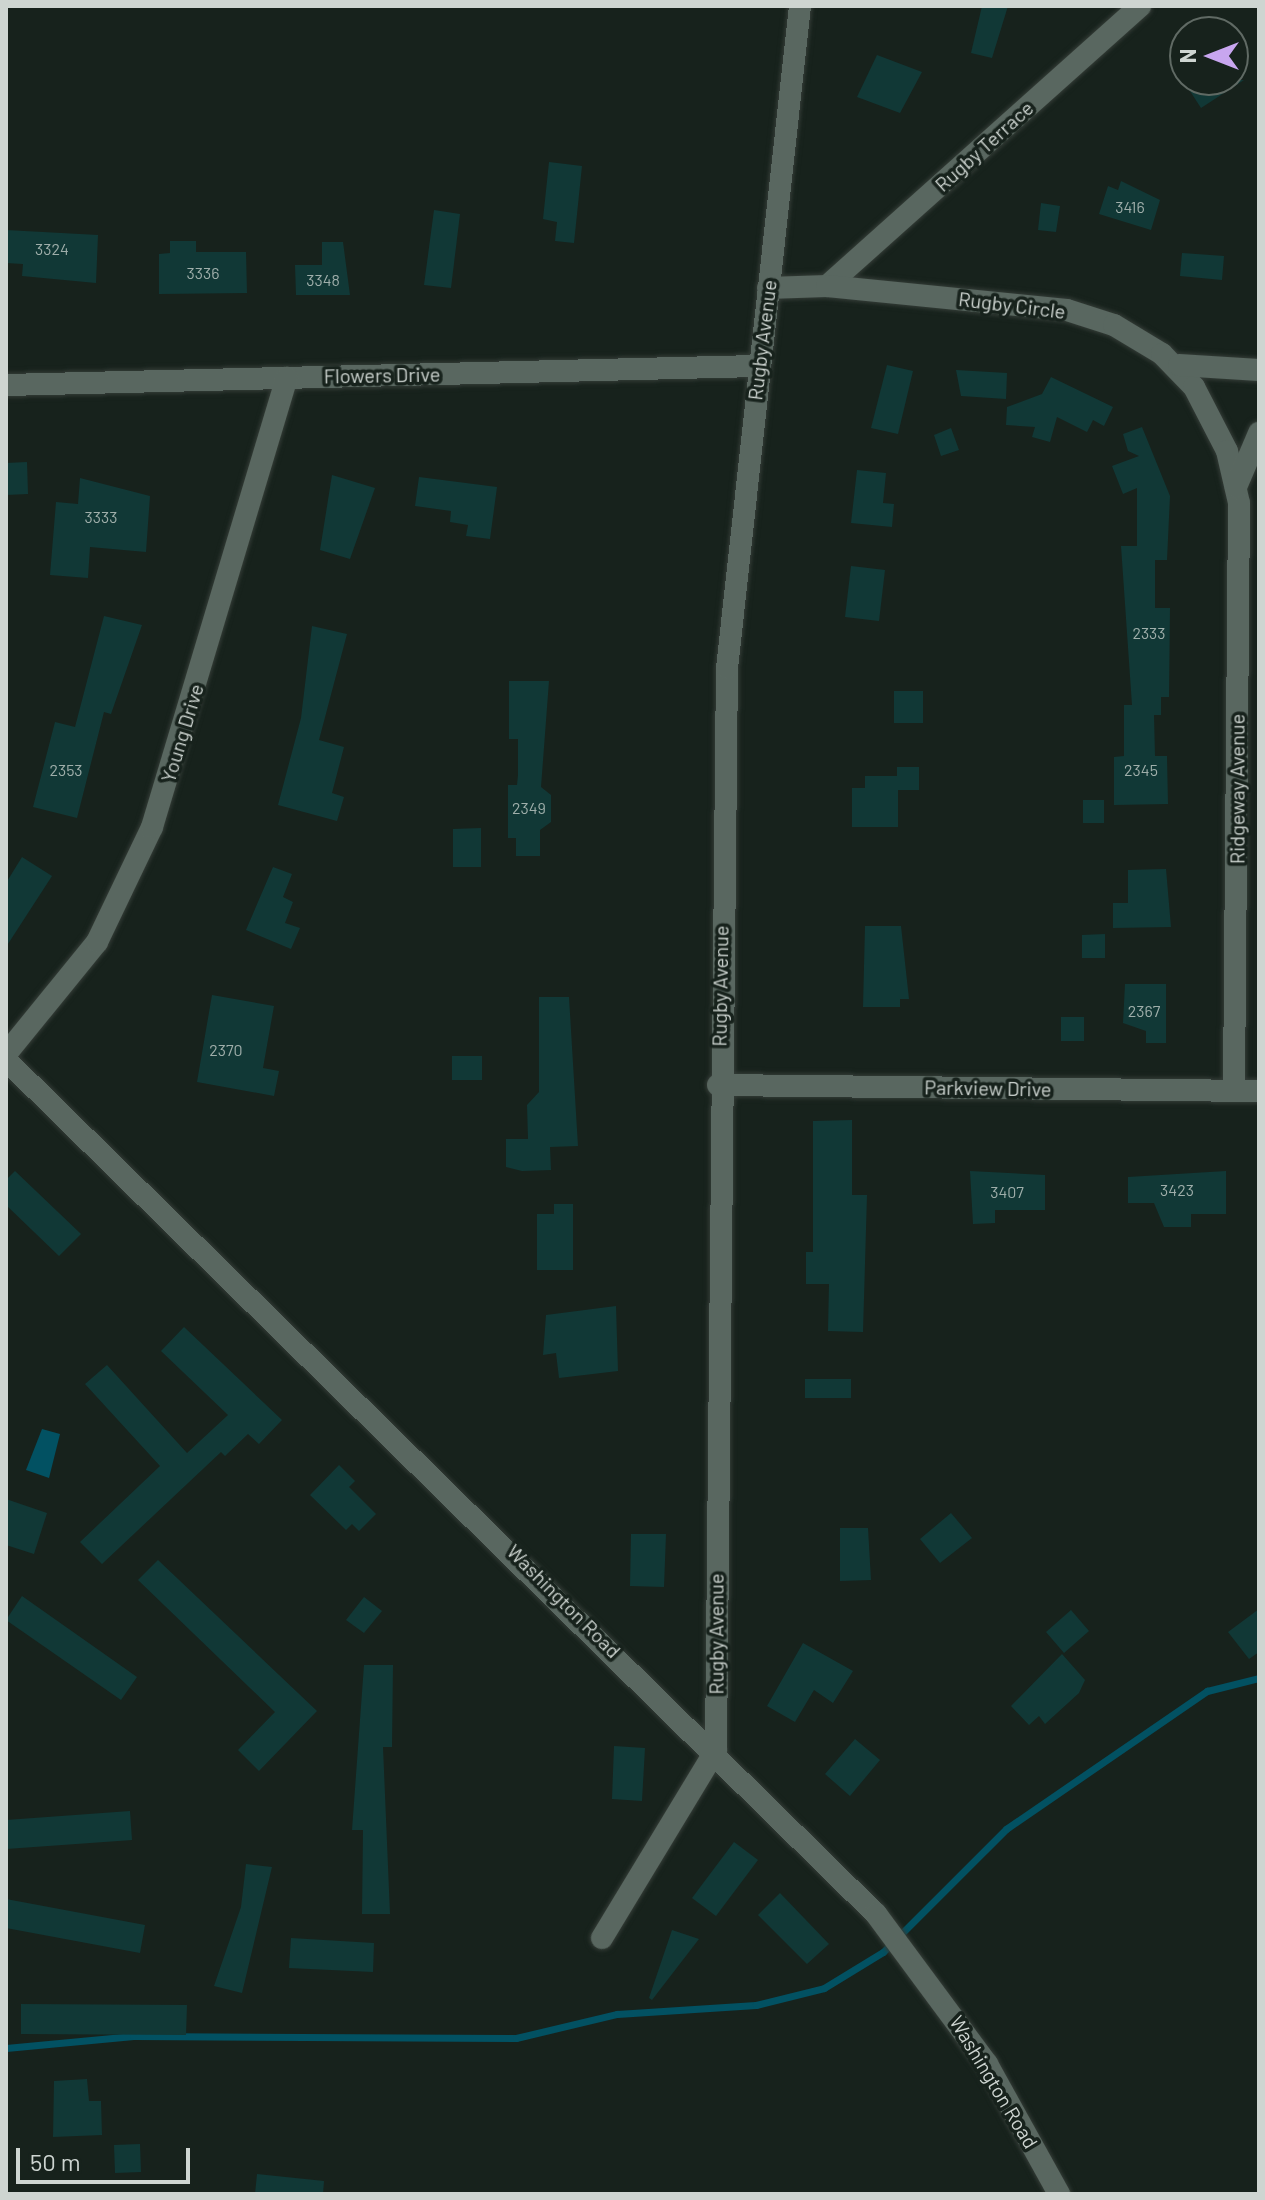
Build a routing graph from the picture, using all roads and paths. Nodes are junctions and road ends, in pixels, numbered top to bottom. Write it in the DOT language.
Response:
graph roads {
  1 [pos="800,6"];
  2 [pos="1140,6"];
  3 [pos="827,286"];
  4 [pos="768,288"];
  5 [pos="1179,365"];
  6 [pos="759,366"];
  7 [pos="1259,370"];
  8 [pos="287,378"];
  9 [pos="6,385"];
  10 [pos="1259,433"];
  11 [pos="1236,487"];
  12 [pos="6,1057"];
  13 [pos="718,1085"];
  14 [pos="1234,1091"];
  15 [pos="1259,1091"];
  16 [pos="716,1750"];
  17 [pos="602,1938"];
  18 [pos="1059,2194"];
  1 -- 4 [label="street, Rugby Avenue"];
  2 -- 3 [label="street, Rugby Terrace"];
  3 -- 4 [label="street, Rugby Circle"];
  3 -- 5 [label="street, Rugby Circle"];
  4 -- 6 [label="street, Rugby Avenue"];
  5 -- 7 [label="street"];
  5 -- 11 [label="street, Rugby Circle"];
  6 -- 8 [label="street, Flowers Drive"];
  6 -- 13 [label="street, Rugby Avenue"];
  8 -- 9 [label="street, Flowers Drive"];
  8 -- 12 [label="street, Young Drive"];
  10 -- 11 [label="street"];
  11 -- 14 [label="street, Ridgeway Avenue"];
  12 -- 16 [label="street, Washington Road"];
  13 -- 14 [label="street, Parkview Drive"];
  13 -- 16 [label="street, Rugby Avenue"];
  14 -- 15 [label="street, Parkview Drive"];
  16 -- 17 [label="street"];
  16 -- 18 [label="street, Washington Road"];
}
